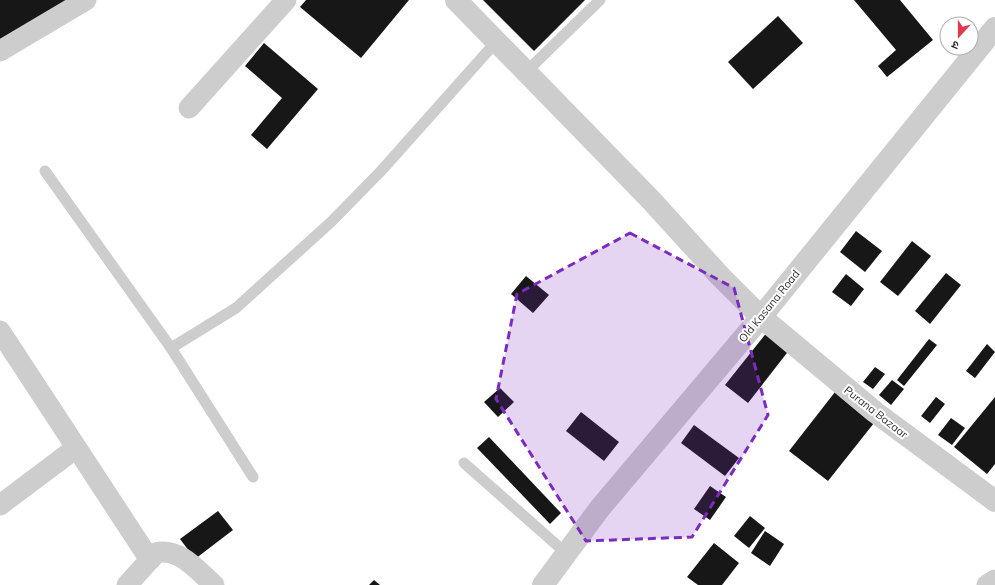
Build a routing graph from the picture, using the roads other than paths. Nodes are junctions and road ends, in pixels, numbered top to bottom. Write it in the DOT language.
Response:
graph roads {
  1 [pos="86,0"];
  2 [pos="286,0"];
  3 [pos="456,0"];
  4 [pos="600,0"];
  5 [pos="995,28"];
  6 [pos="496,42"];
  7 [pos="0,52"];
  8 [pos="526,72"];
  9 [pos="189,108"];
  10 [pos="45,171"];
  11 [pos="761,317"];
  12 [pos="3,342"];
  13 [pos="171,348"];
  14 [pos="76,448"];
  15 [pos="464,464"];
  16 [pos="252,477"];
  17 [pos="995,501"];
  18 [pos="0,505"];
  19 [pos="566,554"];
  20 [pos="150,560"];
  21 [pos="995,580"];
  22 [pos="127,585"];
  23 [pos="214,585"];
  24 [pos="543,585"];
  25 [pos="987,585"];
  1 -- 7 [label="street"];
  2 -- 9 [label="street"];
  3 -- 6 [label="street, Purana Bazaar"];
  4 -- 8 [label="lane"];
  5 -- 11 [label="street, Old Kasana Road"];
  6 -- 8 [label="street, Purana Bazaar"];
  6 -- 13 [label="lane"];
  8 -- 11 [label="street, Purana Bazaar"];
  10 -- 13 [label="lane"];
  11 -- 17 [label="street, Purana Bazaar"];
  11 -- 19 [label="street, Old Kasana Road"];
  12 -- 14 [label="street"];
  13 -- 16 [label="lane"];
  14 -- 18 [label="street"];
  14 -- 20 [label="street"];
  15 -- 19 [label="lane"];
  19 -- 24 [label="street, Old Kasana Road"];
  20 -- 22 [label="street"];
  20 -- 23 [label="street"];
  21 -- 25 [label="street"];
}
